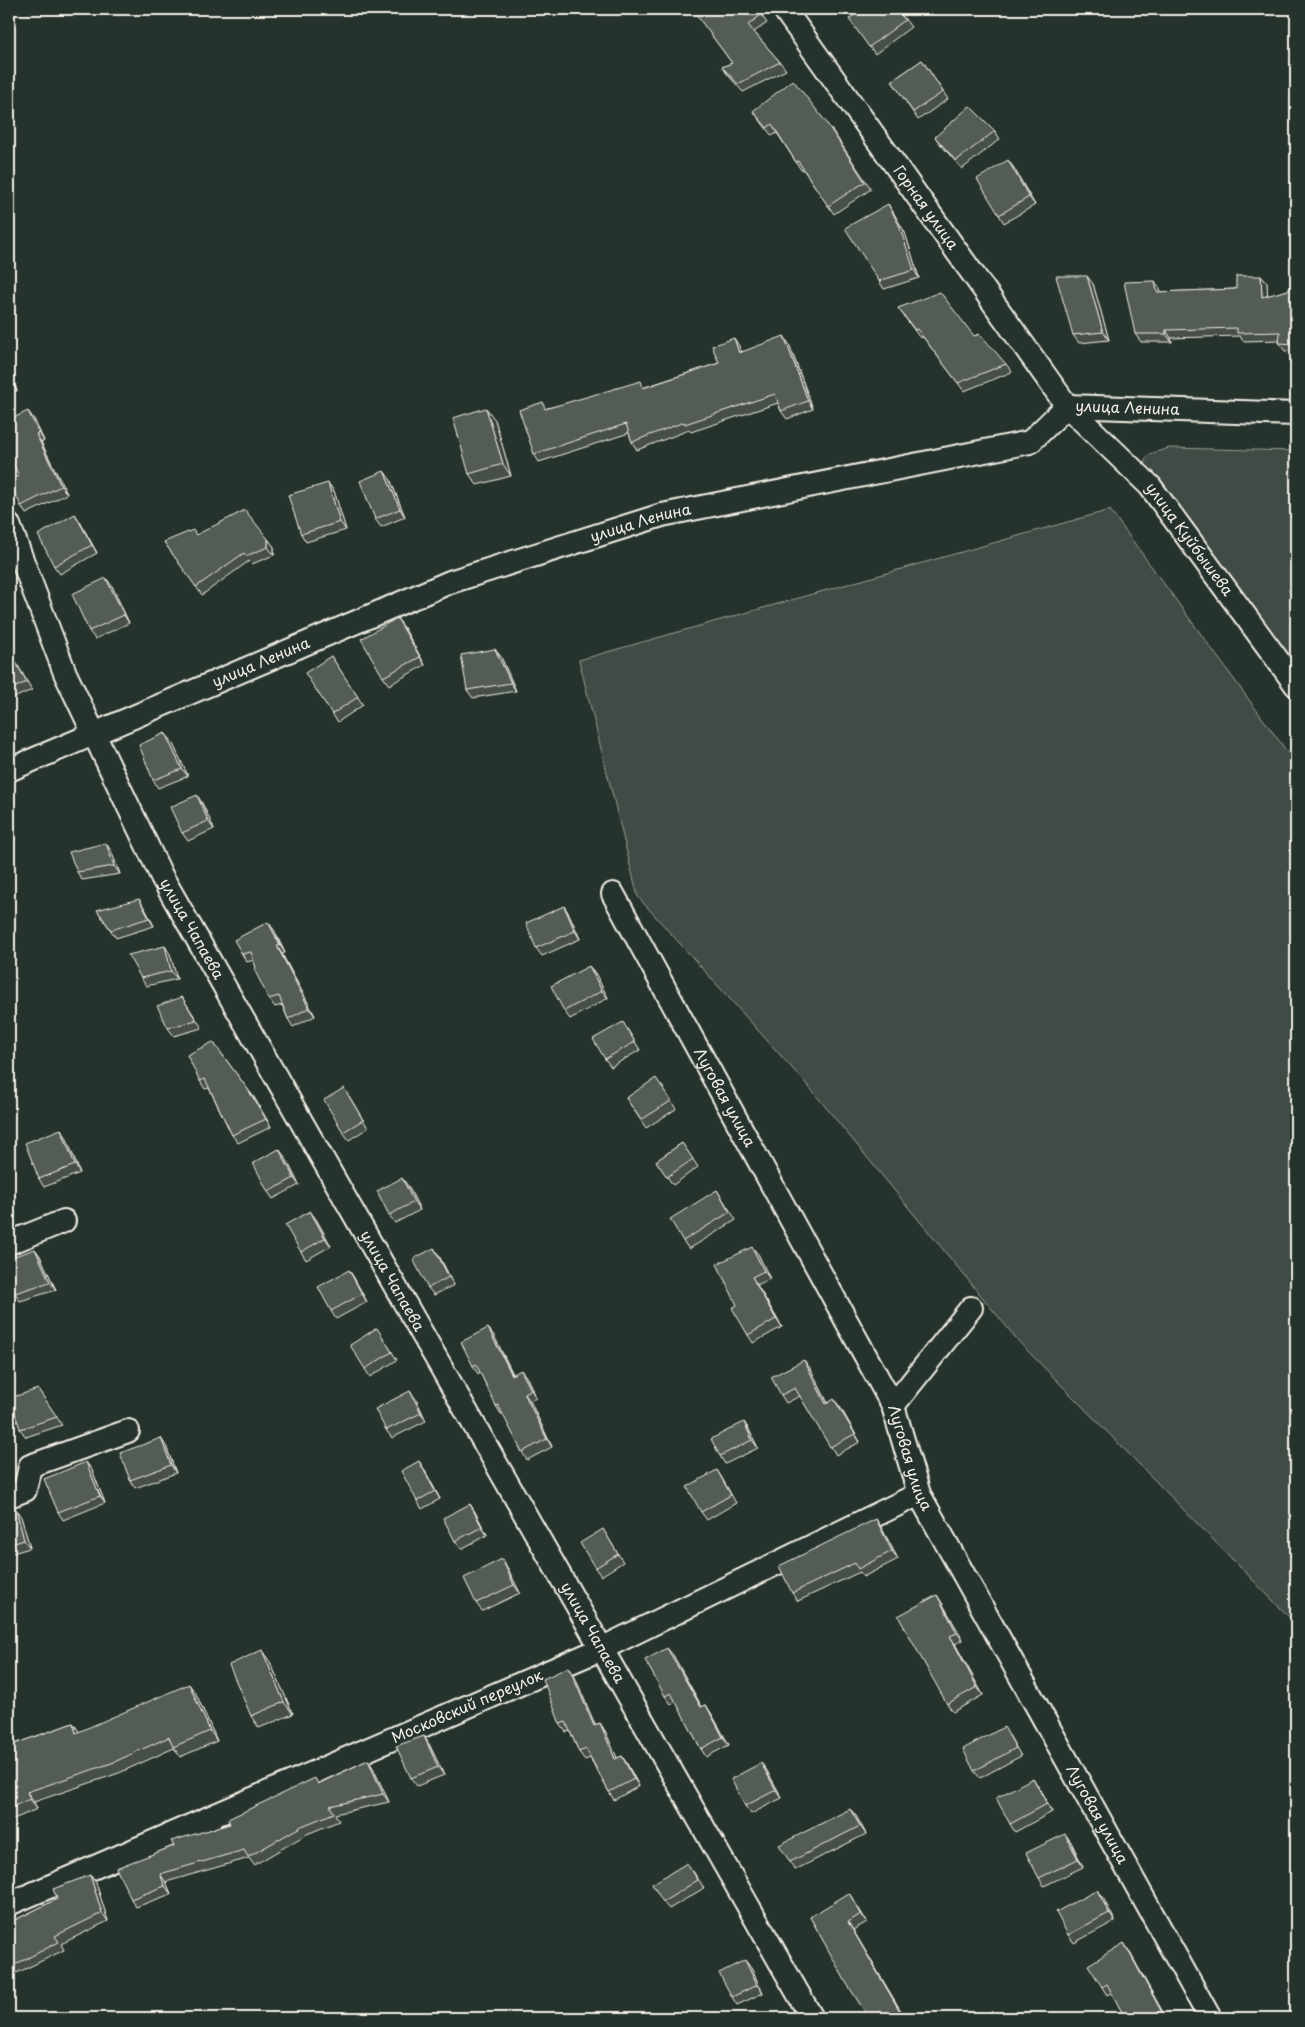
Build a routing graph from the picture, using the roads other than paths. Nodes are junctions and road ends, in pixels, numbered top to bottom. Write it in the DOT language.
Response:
graph roads {
  1 [pos="784,9"];
  2 [pos="1067,406"];
  3 [pos="1296,414"];
  4 [pos="9,525"];
  5 [pos="1296,685"];
  6 [pos="95,734"];
  7 [pos="9,770"];
  8 [pos="613,894"];
  9 [pos="64,1221"];
  10 [pos="9,1244"];
  11 [pos="971,1308"];
  12 [pos="893,1406"];
  13 [pos="128,1431"];
  14 [pos="919,1494"];
  15 [pos="9,1496"];
  16 [pos="601,1649"];
  17 [pos="9,1904"];
  18 [pos="812,2018"];
  19 [pos="1210,2018"];
  1 -- 2 [label="street, Горная улица"];
  2 -- 3 [label="street, улица Ленина"];
  2 -- 5 [label="street, улица Куйбышева"];
  2 -- 6 [label="street, улица Ленина"];
  4 -- 6 [label="street, улица Чапаева"];
  6 -- 7 [label="street, улица Ленина"];
  6 -- 16 [label="street, улица Чапаева"];
  8 -- 12 [label="street, Луговая улица"];
  9 -- 10 [label="street"];
  11 -- 12 [label="street"];
  12 -- 14 [label="street, Луговая улица"];
  13 -- 15 [label="street"];
  14 -- 16 [label="street, Московский переулок"];
  14 -- 19 [label="street, Луговая улица"];
  16 -- 17 [label="street, Московский переулок"];
  16 -- 18 [label="street, улица Чапаева"];
}
